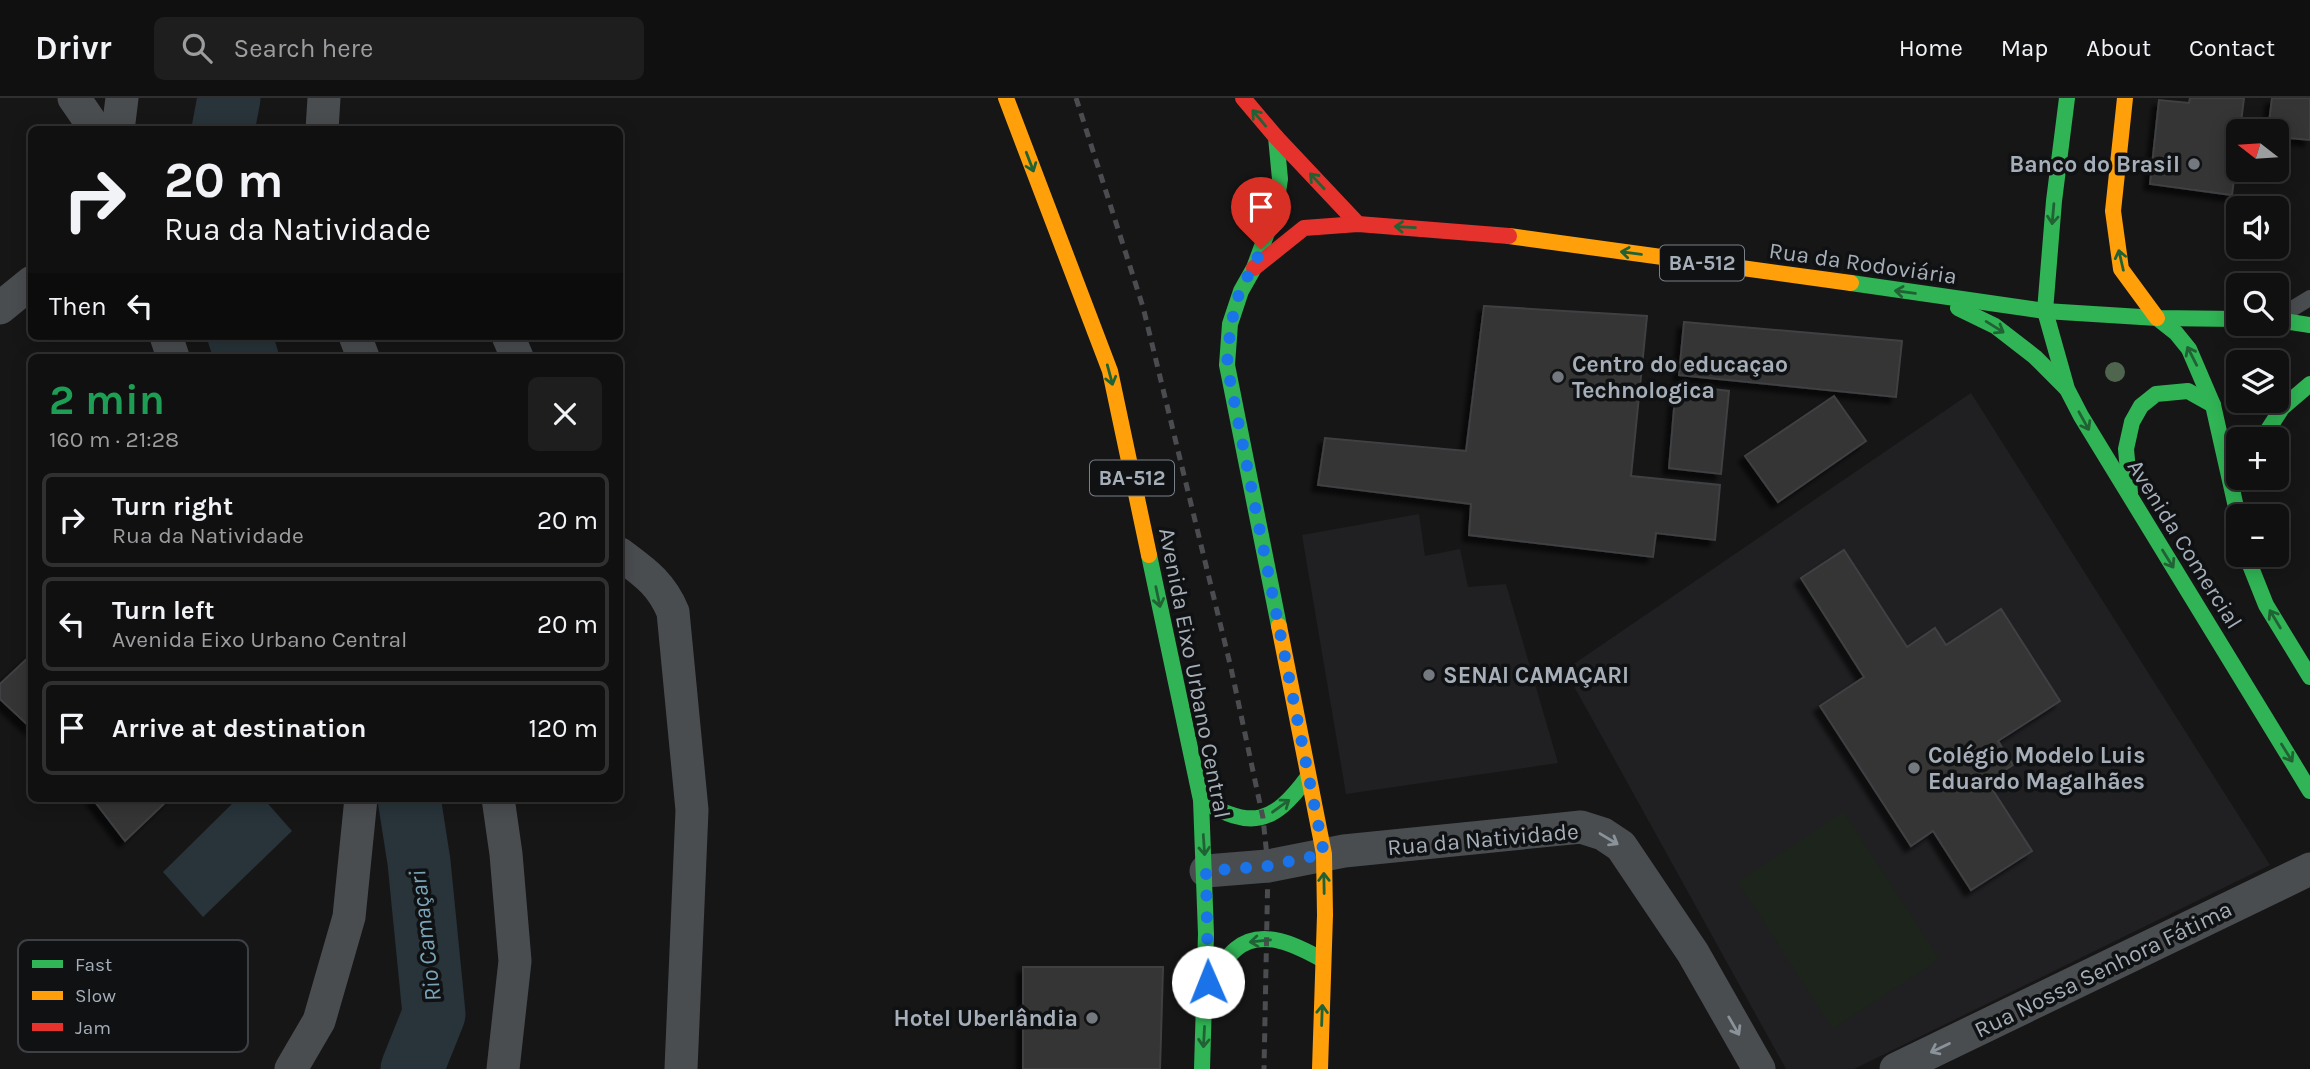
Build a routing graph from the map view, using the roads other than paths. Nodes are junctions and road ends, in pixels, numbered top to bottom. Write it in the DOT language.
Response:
graph roads {
  1 [pos="74,98"];
  2 [pos="122,98"];
  3 [pos="324,98"];
  4 [pos="1006,98"];
  5 [pos="1243,98"];
  6 [pos="2067,98"];
  7 [pos="2125,98"];
  8 [pos="93,126"];
  9 [pos="118,126"];
  10 [pos="322,126"];
  11 [pos="1276,137"];
  12 [pos="1358,225"];
  13 [pos="1254,268"];
  14 [pos="28,285"];
  15 [pos="1934,296"];
  16 [pos="2310,298"];
  17 [pos="0,308"];
  18 [pos="2045,311"];
  19 [pos="2289,311"];
  20 [pos="2157,317"];
  21 [pos="2226,319"];
  22 [pos="2289,321"];
  23 [pos="2310,325"];
  24 [pos="2310,384"];
  25 [pos="2067,389"];
  26 [pos="2213,405"];
  27 [pos="2268,427"];
  28 [pos="2236,490"];
  29 [pos="2234,495"];
  30 [pos="2131,502"];
  31 [pos="2236,504"];
  32 [pos="623,556"];
  33 [pos="2251,567"];
  34 [pos="2310,677"];
  35 [pos="1307,778"];
  36 [pos="2310,791"];
  37 [pos="1201,800"];
  38 [pos="361,802"];
  39 [pos="499,802"];
  40 [pos="1324,854"];
  41 [pos="2310,869"];
  42 [pos="1206,871"];
  43 [pos="1323,960"];
  44 [pos="1208,982"];
  45 [pos="291,1069"];
  46 [pos="503,1069"];
  47 [pos="681,1069"];
  48 [pos="1202,1069"];
  49 [pos="1320,1069"];
  50 [pos="1759,1069"];
  51 [pos="1896,1069"];
  1 -- 8 [label="street"];
  2 -- 9 [label="street"];
  3 -- 10 [label="street"];
  4 -- 37 [label="main road, Avenida Eixo Urbano Central / BA-512, one-way"];
  11 -- 5 [label="main road, one-way"];
  6 -- 18 [label="main road, one-way"];
  20 -- 7 [label="main road, one-way"];
  12 -- 11 [label="main road, one-way"];
  11 -- 13 [label="main road"];
  12 -- 13 [label="main road, Rua da Rodoviária"];
  15 -- 12 [label="main road, Rua da Rodoviária / BA-512, one-way"];
  13 -- 35 [label="main road"];
  14 -- 17 [label="street"];
  15 -- 18 [label="main road, Rua da Rodoviária / BA-512"];
  15 -- 25 [label="main road, one-way"];
  16 -- 19 [label="lane"];
  18 -- 20 [label="main road, Rua da Rodoviária / BA-512"];
  18 -- 25 [label="main road, Avenida Comercial"];
  20 -- 21 [label="main road, Rua da Rodoviária / BA-512"];
  26 -- 20 [label="main road, one-way"];
  22 -- 23 [label="main road"];
  24 -- 27 [label="main road"];
  25 -- 30 [label="main road, Avenida Comercial, one-way"];
  26 -- 29 [label="main road"];
  26 -- 30 [label="main road"];
  28 -- 29 [label="main road"];
  29 -- 31 [label="main road"];
  30 -- 36 [label="main road, Avenida Comercial, one-way"];
  32 -- 47 [label="street"];
  34 -- 33 [label="main road, Avenida Comercial, one-way"];
  37 -- 35 [label="main road, one-way"];
  35 -- 40 [label="main road"];
  37 -- 42 [label="main road, Avenida Eixo Urbano Central / BA-512, one-way"];
  38 -- 45 [label="street"];
  39 -- 46 [label="street"];
  40 -- 42 [label="street, Rua da Natividade"];
  43 -- 40 [label="main road, one-way"];
  40 -- 50 [label="street, Rua da Natividade, one-way"];
  41 -- 51 [label="street, Rua Nossa Senhora Fátima, one-way"];
  42 -- 44 [label="main road, Avenida Eixo Urbano Central / BA-512"];
  43 -- 44 [label="main road, one-way"];
  49 -- 43 [label="main road, one-way"];
  44 -- 48 [label="main road, Avenida Eixo Urbano Central / BA-512, one-way"];
}
